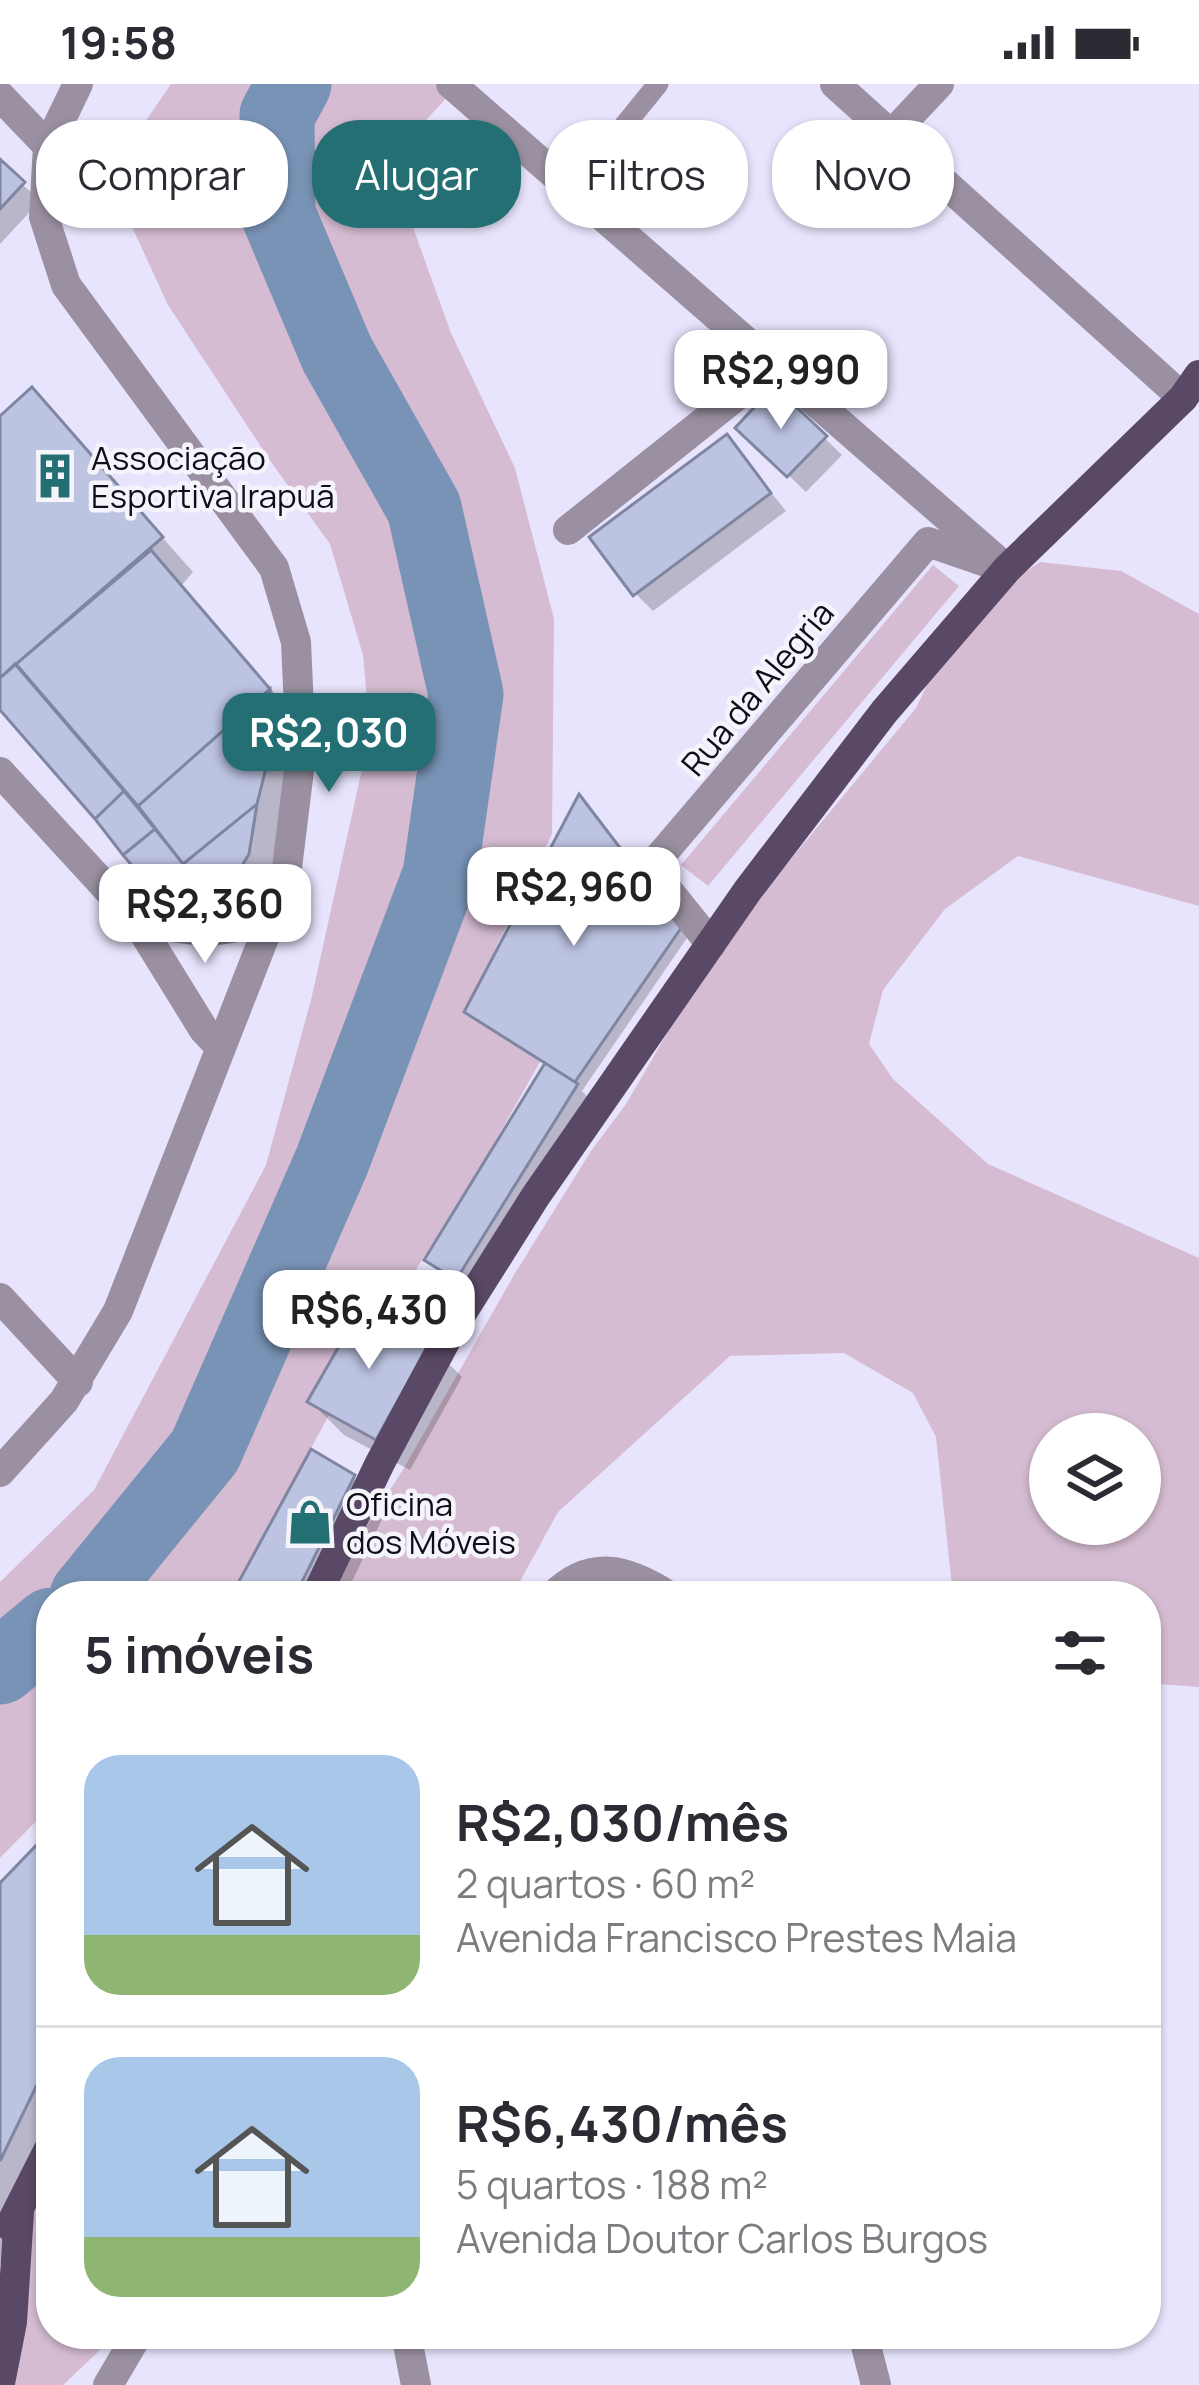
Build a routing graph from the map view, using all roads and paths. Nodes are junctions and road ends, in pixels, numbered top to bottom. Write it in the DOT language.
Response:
graph roads {
  1 [pos="78,84"];
  2 [pos="451,84"];
  3 [pos="658,84"];
  4 [pos="835,84"];
  5 [pos="939,84"];
  6 [pos="0,96"];
  7 [pos="61,120"];
  8 [pos="629,120"];
  9 [pos="875,120"];
  10 [pos="905,120"];
  11 [pos="36,134"];
  12 [pos="545,166"];
  13 [pos="954,188"];
  14 [pos="47,228"];
  15 [pos="615,228"];
  16 [pos="774,367"];
  17 [pos="1195,393"];
  18 [pos="568,530"];
  19 [pos="1006,569"];
  20 [pos="0,772"];
  21 [pos="272,919"];
  22 [pos="136,920"];
  23 [pos="711,944"];
  24 [pos="221,1048"];
  25 [pos="0,1298"];
  26 [pos="78,1382"];
  27 [pos="0,1472"];
  28 [pos="323,1581"];
  29 [pos="568,1581"];
  30 [pos="638,1581"];
  31 [pos="36,2177"];
  32 [pos="19,2212"];
  33 [pos="0,2241"];
  34 [pos="129,2349"];
  35 [pos="409,2349"];
  36 [pos="867,2349"];
  37 [pos="0,2383"];
  38 [pos="109,2385"];
  39 [pos="416,2385"];
  40 [pos="876,2385"];
  1 -- 7 [label="street"];
  2 -- 12 [label="street"];
  3 -- 8 [label="lane"];
  4 -- 9 [label="street"];
  5 -- 10 [label="street"];
  6 -- 11 [label="street"];
  13 -- 17 [label="street"];
  14 -- 21 [label="street"];
  15 -- 16 [label="street"];
  16 -- 18 [label="street"];
  16 -- 19 [label="street"];
  17 -- 19 [label="main road"];
  19 -- 23 [label="main road"];
  19 -- 23 [label="street, Rua da Alegria"];
  20 -- 22 [label="street"];
  21 -- 22 [label="street"];
  21 -- 24 [label="street"];
  22 -- 24 [label="street"];
  23 -- 28 [label="main road"];
  24 -- 26 [label="street"];
  25 -- 26 [label="street"];
  26 -- 27 [label="street"];
  29 -- 30 [label="street"];
  31 -- 32 [label="main road"];
  32 -- 33 [label="main road"];
  32 -- 37 [label="main road"];
  34 -- 38 [label="street"];
  35 -- 39 [label="street"];
  36 -- 40 [label="street"];
}
